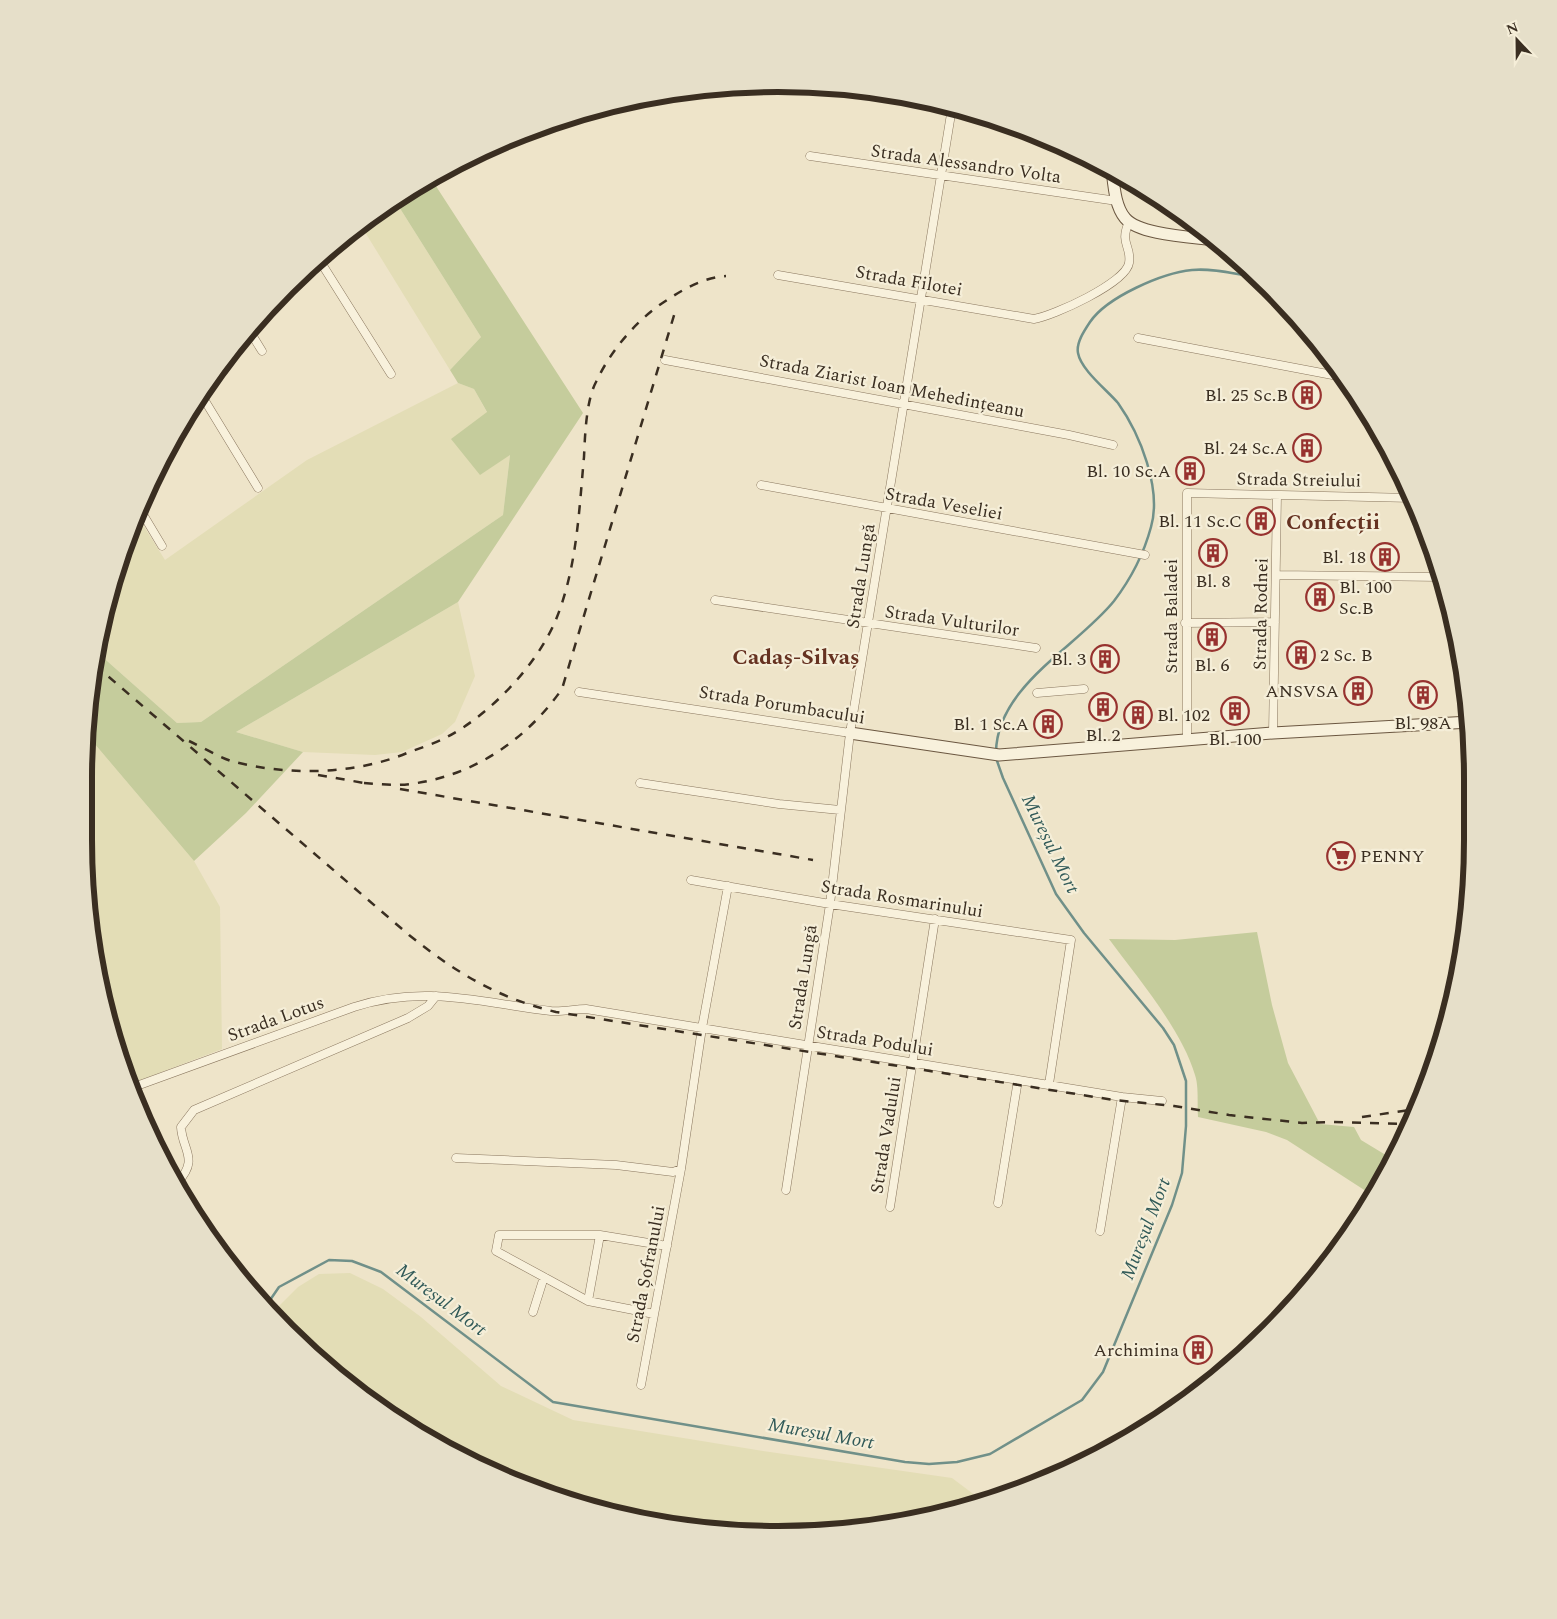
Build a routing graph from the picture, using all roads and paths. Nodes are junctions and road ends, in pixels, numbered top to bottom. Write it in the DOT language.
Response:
graph roads {
  1 [pos="952,115"];
  2 [pos="810,156"];
  3 [pos="942,176"];
  4 [pos="1114,180"];
  5 [pos="1119,206"];
  6 [pos="1129,222"];
  7 [pos="1192,231"];
  8 [pos="323,266"];
  9 [pos="778,275"];
  10 [pos="922,298"];
  11 [pos="254,337"];
  12 [pos="1138,338"];
  13 [pos="262,351"];
  14 [pos="665,360"];
  15 [pos="391,374"];
  16 [pos="1332,374"];
  17 [pos="205,401"];
  18 [pos="905,404"];
  19 [pos="1113,445"];
  20 [pos="761,485"];
  21 [pos="258,488"];
  22 [pos="1187,493"];
  23 [pos="1277,495"];
  24 [pos="1404,498"];
  25 [pos="887,509"];
  26 [pos="145,517"];
  27 [pos="162,546"];
  28 [pos="1145,556"];
  29 [pos="1277,575"];
  30 [pos="1434,577"];
  31 [pos="714,600"];
  32 [pos="1275,622"];
  33 [pos="869,624"];
  34 [pos="1185,624"];
  35 [pos="1036,648"];
  36 [pos="1084,689"];
  37 [pos="579,692"];
  38 [pos="1037,693"];
  39 [pos="1462,722"];
  40 [pos="850,733"];
  41 [pos="1273,733"];
  42 [pos="1187,740"];
  43 [pos="640,783"];
  44 [pos="840,810"];
  45 [pos="691,880"];
  46 [pos="728,886"];
  47 [pos="830,904"];
  48 [pos="935,919"];
  49 [pos="436,996"];
  50 [pos="702,1028"];
  51 [pos="807,1045"];
  52 [pos="913,1062"];
  53 [pos="1018,1080"];
  54 [pos="1049,1084"];
  55 [pos="138,1085"];
  56 [pos="1122,1097"];
  57 [pos="1162,1101"];
  58 [pos="456,1158"];
  59 [pos="681,1168"];
  60 [pos="181,1178"];
  61 [pos="786,1190"];
  62 [pos="998,1203"];
  63 [pos="890,1207"];
  64 [pos="1100,1231"];
  65 [pos="600,1235"];
  66 [pos="667,1246"];
  67 [pos="544,1277"];
  68 [pos="588,1301"];
  69 [pos="534,1312"];
  70 [pos="654,1314"];
  71 [pos="641,1384"];
  1 -- 3 [label="street, Strada Lungă"];
  2 -- 3 [label="street, Strada Alessandro Volta"];
  3 -- 5 [label="street, Strada Alessandro Volta"];
  3 -- 10 [label="street, Strada Lungă"];
  4 -- 5 [label="street"];
  5 -- 6 [label="street"];
  6 -- 7 [label="street"];
  6 -- 10 [label="street, Strada Filotei"];
  8 -- 15 [label="street"];
  9 -- 10 [label="street, Strada Filotei"];
  10 -- 18 [label="street, Strada Lungă"];
  11 -- 13 [label="street"];
  12 -- 16 [label="street"];
  14 -- 18 [label="street, Strada Ziarist Ioan Mehedințeanu"];
  17 -- 21 [label="street"];
  18 -- 19 [label="street, Strada Ziarist Ioan Mehedințeanu"];
  18 -- 25 [label="street, Strada Lungă"];
  20 -- 25 [label="street, Strada Veseliei"];
  22 -- 23 [label="street, Strada Streiului"];
  22 -- 34 [label="street, Strada Baladei"];
  23 -- 24 [label="street, Strada Streiului"];
  23 -- 29 [label="street, Strada Rodnei"];
  25 -- 28 [label="street, Strada Veseliei"];
  25 -- 33 [label="street, Strada Lungă"];
  26 -- 27 [label="street"];
  29 -- 30 [label="street"];
  29 -- 32 [label="street, Strada Rodnei"];
  31 -- 33 [label="street, Strada Vulturilor"];
  32 -- 34 [label="street"];
  32 -- 41 [label="street, Strada Rodnei"];
  33 -- 35 [label="street, Strada Vulturilor"];
  33 -- 40 [label="street, Strada Lungă"];
  34 -- 42 [label="street, Strada Baladei"];
  36 -- 38 [label="street"];
  37 -- 40 [label="street, Strada Porumbacului"];
  39 -- 41 [label="street, Strada Porumbacului"];
  40 -- 42 [label="street, Strada Porumbacului"];
  40 -- 44 [label="street, Strada Lungă"];
  41 -- 42 [label="street, Strada Porumbacului"];
  43 -- 44 [label="street"];
  44 -- 47 [label="street, Strada Lungă"];
  45 -- 46 [label="street, Strada Rosmarinului"];
  46 -- 47 [label="street, Strada Rosmarinului"];
  46 -- 50 [label="street"];
  47 -- 48 [label="street, Strada Rosmarinului"];
  47 -- 51 [label="street, Strada Lungă"];
  48 -- 52 [label="street, Strada Vadului"];
  48 -- 54 [label="street, Strada Rosmarinului"];
  49 -- 50 [label="street, Strada Podului"];
  49 -- 55 [label="street, Strada Lotus"];
  49 -- 60 [label="street"];
  50 -- 51 [label="street, Strada Podului"];
  50 -- 59 [label="street"];
  51 -- 52 [label="street, Strada Podului"];
  51 -- 61 [label="street, Strada Lungă"];
  52 -- 53 [label="street, Strada Podului"];
  52 -- 63 [label="street, Strada Vadului"];
  53 -- 54 [label="street, Strada Podului"];
  53 -- 62 [label="street"];
  54 -- 56 [label="street, Strada Podului"];
  56 -- 57 [label="street, Strada Podului"];
  56 -- 64 [label="street"];
  58 -- 59 [label="street"];
  59 -- 66 [label="street, Strada Șofranului"];
  65 -- 66 [label="street"];
  65 -- 67 [label="street"];
  65 -- 68 [label="street"];
  66 -- 70 [label="street, Strada Șofranului"];
  67 -- 68 [label="street"];
  67 -- 69 [label="street"];
  68 -- 70 [label="street"];
  70 -- 71 [label="street, Strada Șofranului"];
}
